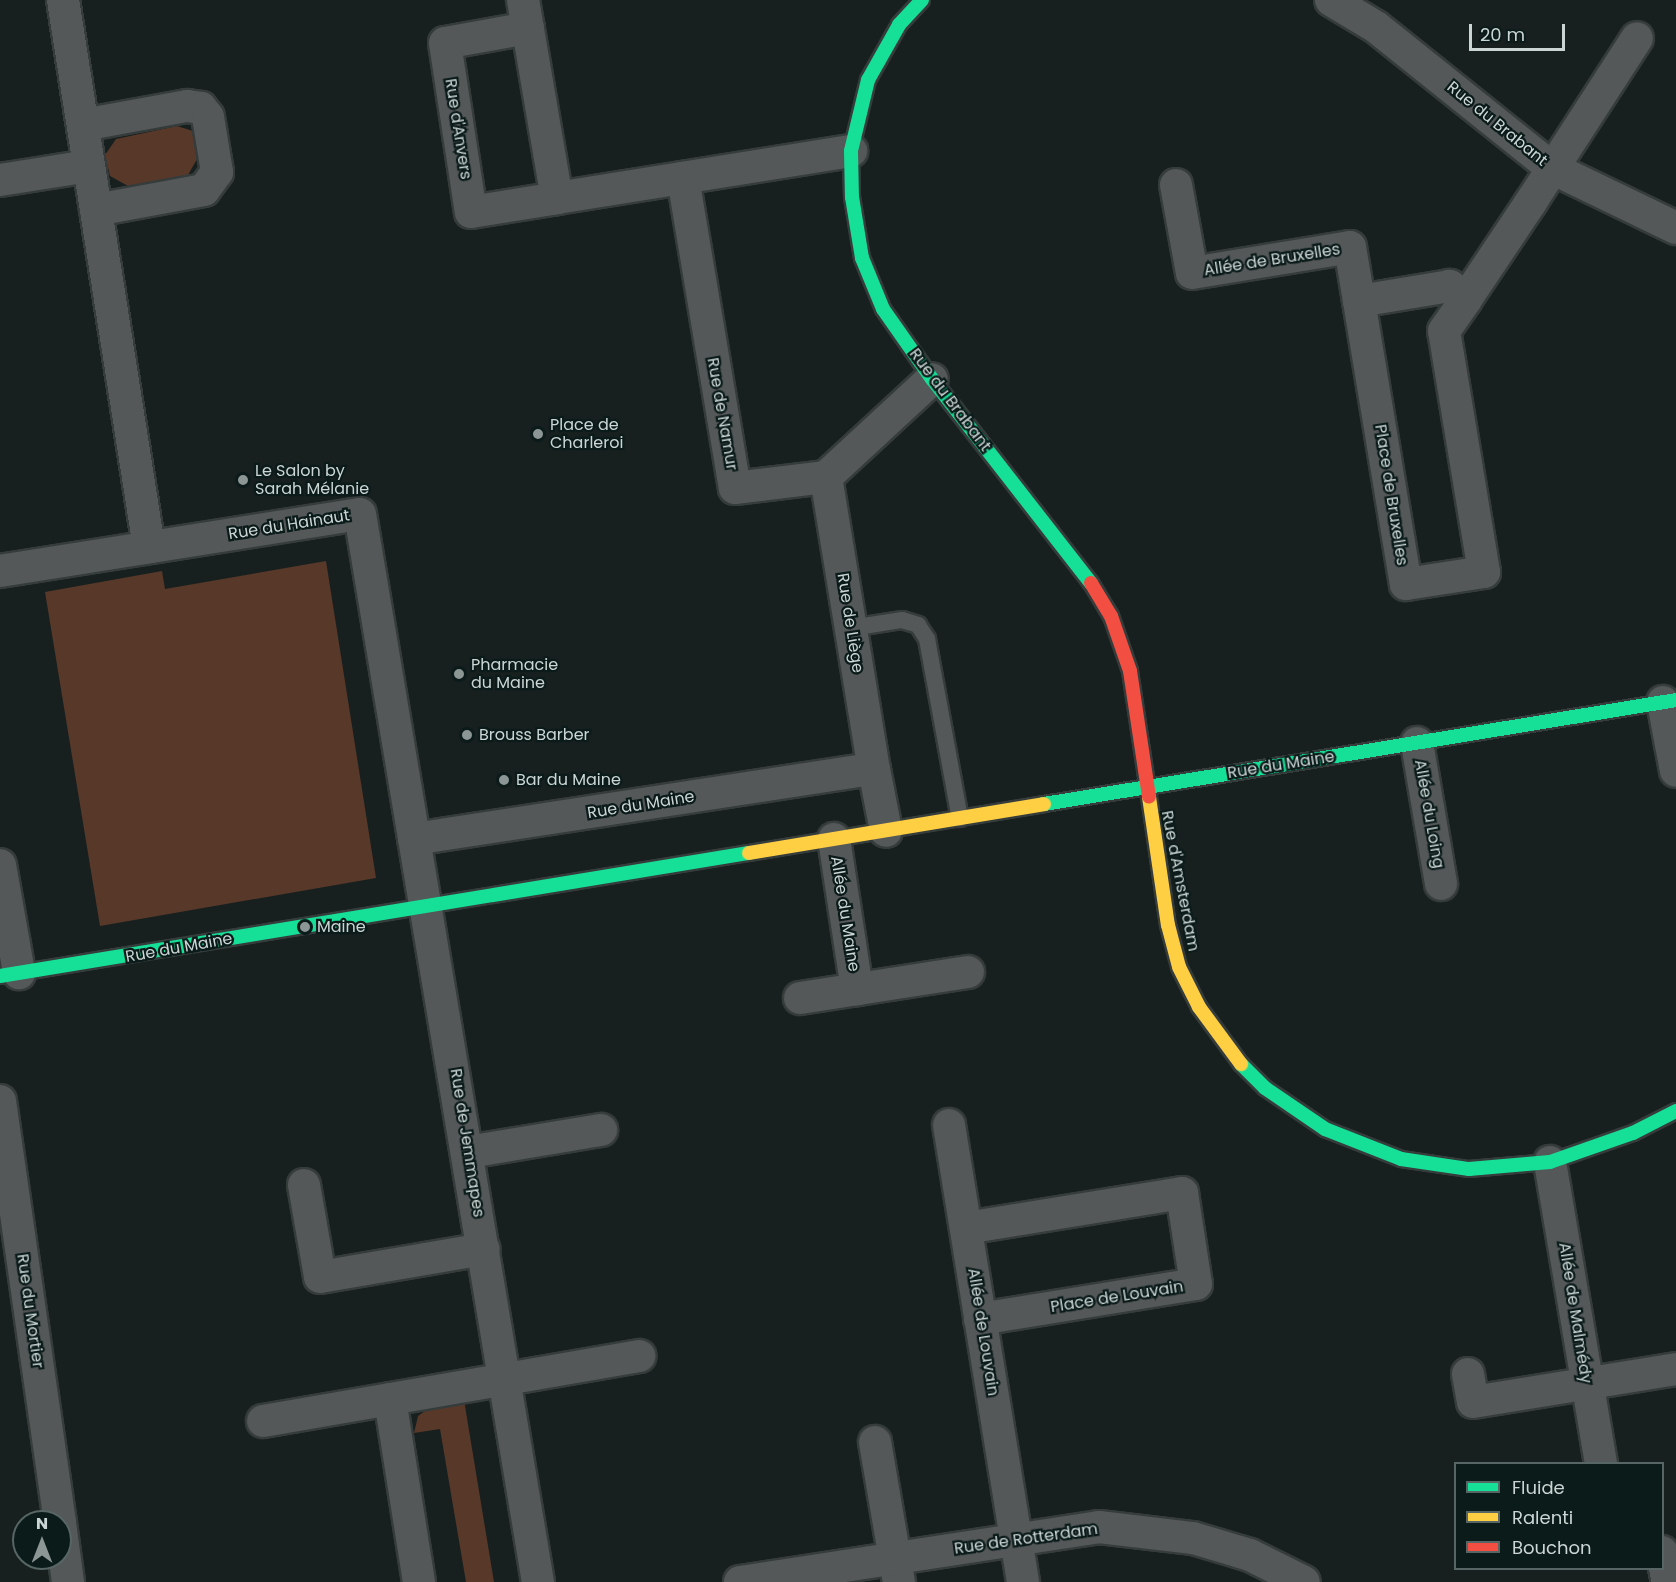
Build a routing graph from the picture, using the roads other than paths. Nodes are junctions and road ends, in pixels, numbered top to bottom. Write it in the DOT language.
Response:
graph roads {
  1 [pos="63,0"];
  2 [pos="922,0"];
  3 [pos="1331,0"];
  4 [pos="526,14"];
  5 [pos="1637,38"];
  6 [pos="83,125"];
  7 [pos="851,151"];
  8 [pos="88,166"];
  9 [pos="1552,168"];
  10 [pos="682,178"];
  11 [pos="0,180"];
  12 [pos="1176,185"];
  13 [pos="557,198"];
  14 [pos="96,210"];
  15 [pos="1676,228"];
  16 [pos="1466,298"];
  17 [pos="1359,301"];
  18 [pos="932,379"];
  19 [pos="826,477"];
  20 [pos="149,547"];
  21 [pos="0,571"];
  22 [pos="851,627"];
  23 [pos="1670,701"];
  24 [pos="1417,743"];
  25 [pos="874,769"];
  26 [pos="1676,771"];
  27 [pos="1146,788"];
  28 [pos="960,818"];
  29 [pos="886,831"];
  30 [pos="414,839"];
  31 [pos="834,839"];
  32 [pos="0,865"];
  33 [pos="1441,884"];
  34 [pos="428,907"];
  35 [pos="968,972"];
  36 [pos="9,974"];
  37 [pos="857,989"];
  38 [pos="800,998"];
  39 [pos="0,1101"];
  40 [pos="1676,1111"];
  41 [pos="949,1125"];
  42 [pos="601,1130"];
  43 [pos="468,1152"];
  44 [pos="1550,1162"];
  45 [pos="304,1185"];
  46 [pos="966,1228"];
  47 [pos="484,1249"];
  48 [pos="980,1319"];
  49 [pos="639,1356"];
  50 [pos="1676,1369"];
  51 [pos="1468,1374"];
  52 [pos="505,1380"];
  53 [pos="1586,1383"];
  54 [pos="390,1399"];
  55 [pos="263,1421"];
  56 [pos="875,1442"];
  57 [pos="1601,1462"];
  58 [pos="58,1510"];
  59 [pos="1017,1539"];
  60 [pos="1664,1562"];
  61 [pos="897,1570"];
  62 [pos="419,1582"];
  63 [pos="538,1582"];
  64 [pos="740,1582"];
  65 [pos="1023,1582"];
  66 [pos="1304,1582"];
  67 [pos="1668,1582"];
  1 -- 6 [label="street"];
  2 -- 7 [label="street, Rue du Brabant"];
  3 -- 9 [label="street, Rue du Brabant"];
  4 -- 13 [label="street, Rue d'Anvers"];
  4 -- 13 [label="street, Rue d'Anvers"];
  5 -- 9 [label="street, Place de Bruxelles"];
  6 -- 8 [label="street"];
  6 -- 14 [label="street"];
  7 -- 10 [label="street, Rue d'Anvers"];
  7 -- 18 [label="street, Rue du Brabant"];
  8 -- 11 [label="street"];
  8 -- 14 [label="street"];
  9 -- 15 [label="street, Rue du Brabant"];
  9 -- 16 [label="street, Place de Bruxelles"];
  10 -- 13 [label="street, Rue d'Anvers"];
  10 -- 19 [label="street, Rue de Namur"];
  12 -- 17 [label="street, Allée de Bruxelles"];
  14 -- 20 [label="street"];
  16 -- 17 [label="street"];
  16 -- 17 [label="street, Place de Bruxelles"];
  18 -- 19 [label="street"];
  18 -- 27 [label="street, Rue du Brabant"];
  19 -- 22 [label="street, Rue de Liège"];
  20 -- 21 [label="street, Rue du Hainaut"];
  20 -- 30 [label="street, Rue du Hainaut"];
  22 -- 25 [label="street, Rue de Liège"];
  22 -- 28 [label="lane"];
  23 -- 24 [label="street, Rue du Maine"];
  23 -- 26 [label="street"];
  24 -- 27 [label="street, Rue du Maine"];
  24 -- 33 [label="street, Allée du Loing"];
  25 -- 29 [label="street"];
  25 -- 30 [label="street, Rue du Maine"];
  27 -- 28 [label="street, Rue du Maine"];
  27 -- 44 [label="street, Rue d'Amsterdam"];
  28 -- 29 [label="street, Rue du Maine"];
  29 -- 31 [label="street, Rue du Maine"];
  30 -- 34 [label="street"];
  31 -- 34 [label="street, Rue du Maine"];
  31 -- 37 [label="street, Allée du Maine"];
  32 -- 36 [label="street"];
  34 -- 36 [label="street, Rue du Maine"];
  34 -- 43 [label="street, Rue de Jemmapes"];
  35 -- 37 [label="street, Allée du Maine"];
  37 -- 38 [label="street, Allée du Maine"];
  39 -- 58 [label="street, Rue du Mortier"];
  40 -- 44 [label="street, Rue d'Amsterdam"];
  41 -- 46 [label="street, Allée de Louvain"];
  42 -- 43 [label="street"];
  43 -- 47 [label="street, Rue de Jemmapes"];
  44 -- 53 [label="street, Allée de Malmédy"];
  45 -- 47 [label="street"];
  46 -- 48 [label="street, Allée de Louvain"];
  46 -- 48 [label="street, Place de Louvain"];
  47 -- 52 [label="street, Rue de Jemmapes"];
  48 -- 59 [label="street, Allée de Louvain"];
  49 -- 52 [label="street"];
  50 -- 53 [label="street"];
  51 -- 53 [label="street"];
  52 -- 54 [label="street"];
  52 -- 63 [label="street, Rue de Jemmapes"];
  53 -- 57 [label="street, Allée de Malmédy"];
  54 -- 55 [label="street"];
  54 -- 62 [label="street"];
  56 -- 61 [label="street"];
  59 -- 61 [label="street, Rue de Rotterdam"];
  59 -- 65 [label="street, Allée de Louvain"];
  59 -- 66 [label="street, Rue de Rotterdam"];
  60 -- 67 [label="street"];
  61 -- 64 [label="street, Rue de Rotterdam"];
}
